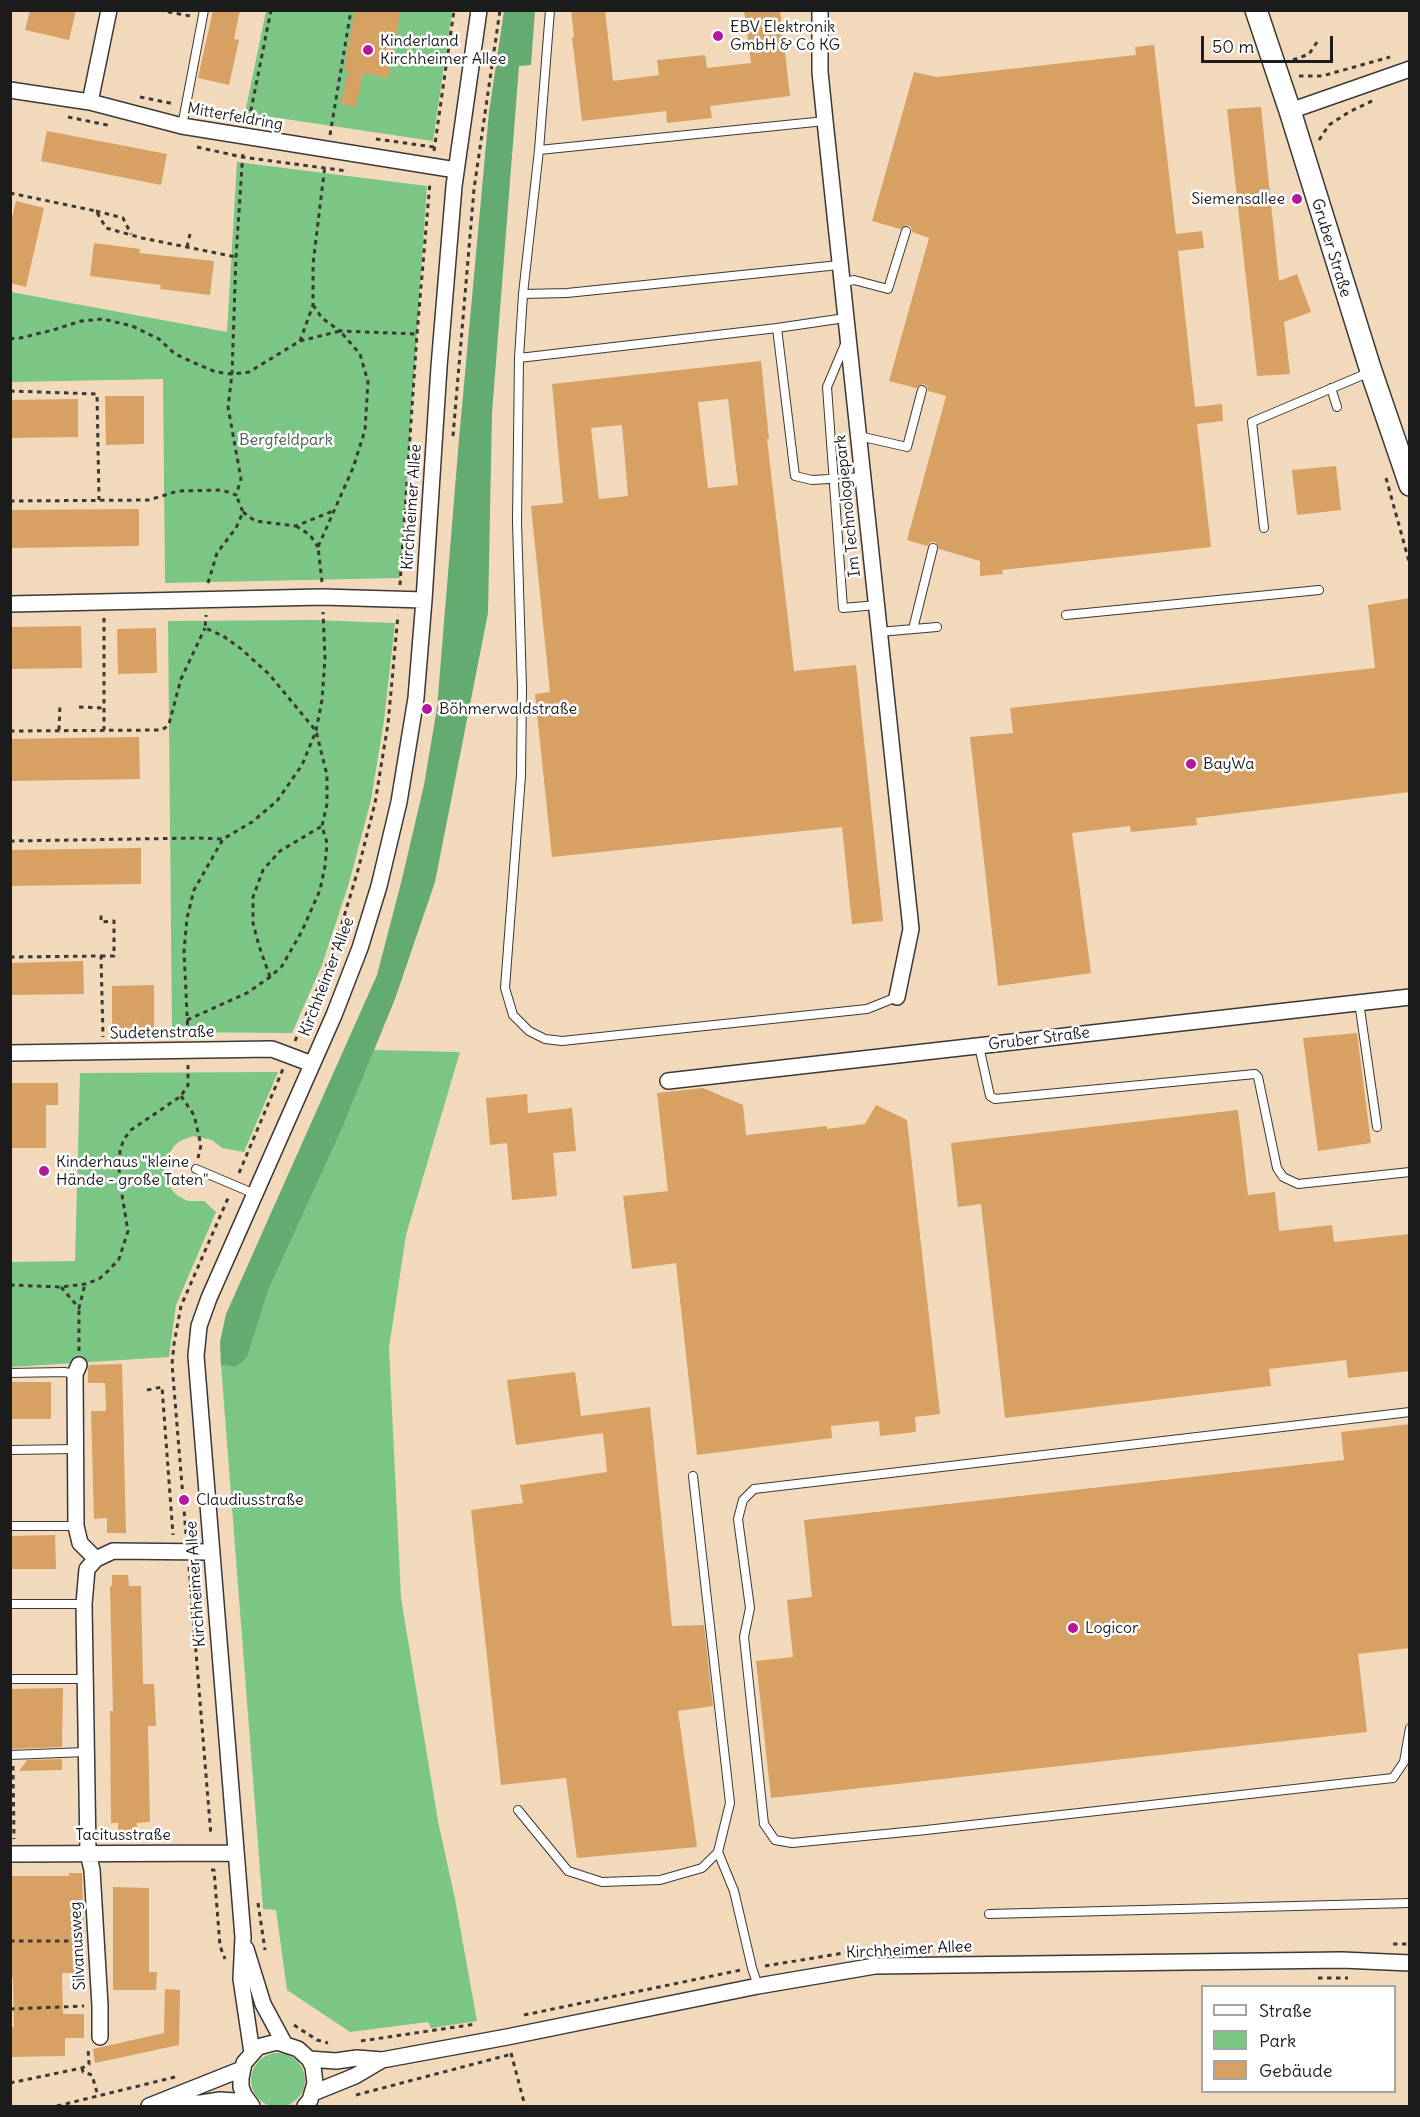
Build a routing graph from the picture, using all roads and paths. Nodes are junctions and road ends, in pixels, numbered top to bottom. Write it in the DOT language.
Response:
graph roads {
  1 [pos="110,10"];
  2 [pos="159,10"];
  3 [pos="271,10"];
  4 [pos="351,10"];
  5 [pos="454,10"];
  6 [pos="479,10"];
  7 [pos="550,10"];
  8 [pos="820,10"];
  9 [pos="1256,10"];
  10 [pos="203,15"];
  11 [pos="1319,39"];
  12 [pos="1398,54"];
  13 [pos="1288,62"];
  14 [pos="1410,69"];
  15 [pos="1299,76"];
  16 [pos="10,90"];
  17 [pos="140,97"];
  18 [pos="1379,98"];
  19 [pos="90,102"];
  20 [pos="187,106"];
  21 [pos="1290,111"];
  22 [pos="249,118"];
  23 [pos="825,121"];
  24 [pos="272,122"];
  25 [pos="182,126"];
  26 [pos="330,133"];
  27 [pos="341,134"];
  28 [pos="246,137"];
  29 [pos="376,139"];
  30 [pos="1319,141"];
  31 [pos="434,147"];
  32 [pos="327,150"];
  33 [pos="539,150"];
  34 [pos="432,166"];
  35 [pos="456,170"];
  36 [pos="10,193"];
  37 [pos="96,211"];
  38 [pos="906,231"];
  39 [pos="190,234"];
  40 [pos="132,235"];
  41 [pos="187,247"];
  42 [pos="236,257"];
  43 [pos="839,266"];
  44 [pos="841,283"];
  45 [pos="523,294"];
  46 [pos="313,305"];
  47 [pos="845,318"];
  48 [pos="777,328"];
  49 [pos="340,331"];
  50 [pos="417,334"];
  51 [pos="848,337"];
  52 [pos="10,338"];
  53 [pos="300,342"];
  54 [pos="519,358"];
  55 [pos="1371,371"];
  56 [pos="232,374"];
  57 [pos="1330,388"];
  58 [pos="922,390"];
  59 [pos="10,391"];
  60 [pos="1337,407"];
  61 [pos="859,436"];
  62 [pos="863,477"];
  63 [pos="834,480"];
  64 [pos="1410,485"];
  65 [pos="236,495"];
  66 [pos="99,500"];
  67 [pos="10,501"];
  68 [pos="335,511"];
  69 [pos="243,512"];
  70 [pos="296,526"];
  71 [pos="1264,528"];
  72 [pos="318,547"];
  73 [pos="933,548"];
  74 [pos="1319,590"];
  75 [pos="322,597"];
  76 [pos="399,598"];
  77 [pos="203,599"];
  78 [pos="424,600"];
  79 [pos="10,604"];
  80 [pos="877,605"];
  81 [pos="1066,615"];
  82 [pos="104,618"];
  83 [pos="938,627"];
  84 [pos="206,628"];
  85 [pos="913,629"];
  86 [pos="879,632"];
  87 [pos="60,704"];
  88 [pos="79,708"];
  89 [pos="104,708"];
  90 [pos="59,730"];
  91 [pos="104,730"];
  92 [pos="10,731"];
  93 [pos="316,731"];
  94 [pos="322,826"];
  95 [pos="223,839"];
  96 [pos="10,841"];
  97 [pos="101,912"];
  98 [pos="101,956"];
  99 [pos="10,957"];
  100 [pos="270,977"];
  101 [pos="897,996"];
  102 [pos="1410,997"];
  103 [pos="1359,1002"];
  104 [pos="187,1020"];
  105 [pos="103,1038"];
  106 [pos="979,1046"];
  107 [pos="189,1051"];
  108 [pos="10,1053"];
  109 [pos="290,1054"];
  110 [pos="312,1064"];
  111 [pos="668,1081"];
  112 [pos="181,1096"];
  113 [pos="1377,1127"];
  114 [pos="196,1169"];
  115 [pos="1410,1172"];
  116 [pos="234,1184"];
  117 [pos="255,1194"];
  118 [pos="85,1284"];
  119 [pos="10,1285"];
  120 [pos="61,1287"];
  121 [pos="79,1308"];
  122 [pos="77,1370"];
  123 [pos="10,1374"];
  124 [pos="147,1390"];
  125 [pos="1410,1412"];
  126 [pos="76,1449"];
  127 [pos="10,1450"];
  128 [pos="693,1476"];
  129 [pos="10,1526"];
  130 [pos="76,1526"];
  131 [pos="173,1534"];
  132 [pos="186,1534"];
  133 [pos="212,1551"];
  134 [pos="96,1558"];
  135 [pos="189,1568"];
  136 [pos="10,1604"];
  137 [pos="84,1604"];
  138 [pos="85,1679"];
  139 [pos="10,1680"];
  140 [pos="1410,1728"];
  141 [pos="86,1752"];
  142 [pos="12,1755"];
  143 [pos="518,1810"];
  144 [pos="211,1836"];
  145 [pos="14,1839"];
  146 [pos="718,1852"];
  147 [pos="88,1853"];
  148 [pos="236,1853"];
  149 [pos="10,1854"];
  150 [pos="214,1870"];
  151 [pos="1410,1903"];
  152 [pos="989,1914"];
  153 [pos="243,1937"];
  154 [pos="10,1941"];
  155 [pos="95,1941"];
  156 [pos="1410,1963"];
  157 [pos="226,1967"];
  158 [pos="1309,1978"];
  159 [pos="1356,1978"];
  160 [pos="758,1986"];
  161 [pos="100,2006"];
  162 [pos="10,2009"];
  163 [pos="270,2019"];
  164 [pos="478,2024"];
  165 [pos="100,2037"];
  166 [pos="507,2037"];
  167 [pos="355,2042"];
  168 [pos="284,2043"];
  169 [pos="333,2044"];
  170 [pos="523,2052"];
  171 [pos="252,2053"];
  172 [pos="511,2054"];
  173 [pos="309,2059"];
  174 [pos="382,2060"];
  175 [pos="82,2068"];
  176 [pos="242,2069"];
  177 [pos="182,2075"];
  178 [pos="10,2083"];
  179 [pos="313,2092"];
  180 [pos="98,2096"];
  181 [pos="345,2097"];
  182 [pos="251,2104"];
  183 [pos="155,2105"];
  184 [pos="57,2106"];
  185 [pos="305,2106"];
  186 [pos="525,2106"];
  1 -- 19 [label="street"];
  2 -- 10 [label="path"];
  3 -- 22 [label="path"];
  4 -- 26 [label="path"];
  5 -- 31 [label="path"];
  6 -- 35 [label="street, Kirchheimer Allee"];
  7 -- 33 [label="lane"];
  8 -- 23 [label="street, Im Technologiepark"];
  9 -- 21 [label="street, Gruber Straße"];
  10 -- 20 [label="lane"];
  11 -- 13 [label="path"];
  12 -- 15 [label="path"];
  14 -- 21 [label="street"];
  16 -- 19 [label="street, Mitterfeldring"];
  17 -- 20 [label="path"];
  18 -- 30 [label="path"];
  19 -- 25 [label="street, Mitterfeldring"];
  20 -- 22 [label="path"];
  20 -- 25 [label="lane"];
  21 -- 55 [label="street, Gruber Straße"];
  22 -- 24 [label="path"];
  22 -- 28 [label="path"];
  23 -- 33 [label="lane"];
  23 -- 43 [label="street, Im Technologiepark"];
  25 -- 28 [label="street, Mitterfeldring"];
  26 -- 27 [label="path"];
  26 -- 32 [label="path"];
  28 -- 32 [label="street, Mitterfeldring"];
  28 -- 42 [label="path"];
  29 -- 31 [label="path"];
  31 -- 34 [label="path"];
  32 -- 34 [label="street, Mitterfeldring"];
  32 -- 46 [label="path"];
  33 -- 45 [label="lane"];
  34 -- 35 [label="street, Mitterfeldring"];
  34 -- 50 [label="path"];
  35 -- 78 [label="street, Kirchheimer Allee"];
  36 -- 37 [label="path"];
  37 -- 40 [label="path"];
  37 -- 40 [label="path"];
  38 -- 44 [label="lane"];
  39 -- 41 [label="path"];
  40 -- 41 [label="path"];
  41 -- 42 [label="path"];
  42 -- 56 [label="path"];
  43 -- 44 [label="street, Im Technologiepark"];
  43 -- 45 [label="lane"];
  44 -- 47 [label="street, Im Technologiepark"];
  45 -- 54 [label="lane"];
  46 -- 49 [label="path"];
  46 -- 53 [label="path"];
  47 -- 48 [label="lane"];
  47 -- 51 [label="street, Im Technologiepark"];
  48 -- 54 [label="lane"];
  48 -- 63 [label="lane"];
  49 -- 50 [label="path"];
  49 -- 53 [label="path"];
  49 -- 68 [label="path"];
  50 -- 76 [label="path"];
  51 -- 61 [label="street, Im Technologiepark"];
  51 -- 63 [label="lane"];
  52 -- 56 [label="path"];
  53 -- 56 [label="path"];
  54 -- 101 [label="lane"];
  55 -- 57 [label="lane"];
  55 -- 64 [label="street, Gruber Straße"];
  56 -- 65 [label="path"];
  57 -- 60 [label="lane"];
  57 -- 71 [label="lane"];
  58 -- 61 [label="lane"];
  59 -- 66 [label="path"];
  61 -- 62 [label="street, Im Technologiepark"];
  62 -- 63 [label="lane"];
  62 -- 80 [label="street, Im Technologiepark"];
  63 -- 80 [label="lane"];
  65 -- 66 [label="path"];
  65 -- 69 [label="path"];
  66 -- 67 [label="path"];
  68 -- 70 [label="path"];
  68 -- 72 [label="path"];
  69 -- 70 [label="path"];
  69 -- 77 [label="path"];
  70 -- 72 [label="path"];
  72 -- 75 [label="path"];
  73 -- 85 [label="lane"];
  74 -- 81 [label="lane"];
  75 -- 76 [label="street"];
  75 -- 77 [label="street"];
  75 -- 93 [label="path"];
  76 -- 78 [label="street"];
  76 -- 109 [label="path"];
  77 -- 79 [label="street"];
  77 -- 84 [label="path"];
  78 -- 110 [label="street, Kirchheimer Allee"];
  80 -- 86 [label="street, Im Technologiepark"];
  82 -- 89 [label="path"];
  83 -- 85 [label="lane"];
  84 -- 91 [label="path"];
  84 -- 93 [label="path"];
  85 -- 86 [label="lane"];
  86 -- 101 [label="street, Im Technologiepark"];
  87 -- 90 [label="path"];
  88 -- 89 [label="path"];
  89 -- 91 [label="path"];
  90 -- 91 [label="path"];
  90 -- 92 [label="path"];
  93 -- 94 [label="path"];
  93 -- 95 [label="path"];
  94 -- 100 [label="path"];
  94 -- 100 [label="path"];
  95 -- 96 [label="path"];
  95 -- 104 [label="path"];
  97 -- 98 [label="path"];
  98 -- 99 [label="path"];
  98 -- 105 [label="path"];
  100 -- 104 [label="path"];
  102 -- 103 [label="street, Gruber Straße"];
  103 -- 106 [label="street, Gruber Straße"];
  103 -- 113 [label="lane"];
  104 -- 107 [label="path"];
  106 -- 111 [label="street, Gruber Straße"];
  106 -- 115 [label="lane"];
  107 -- 108 [label="street, Sudetenstraße"];
  107 -- 109 [label="street, Sudetenstraße"];
  107 -- 112 [label="path"];
  109 -- 110 [label="street, Sudetenstraße"];
  109 -- 116 [label="path"];
  110 -- 117 [label="street, Kirchheimer Allee"];
  112 -- 114 [label="path"];
  112 -- 118 [label="path"];
  114 -- 116 [label="lane"];
  116 -- 117 [label="lane"];
  116 -- 132 [label="path"];
  117 -- 133 [label="street, Kirchheimer Allee"];
  118 -- 120 [label="path"];
  118 -- 121 [label="path"];
  119 -- 120 [label="path"];
  120 -- 121 [label="path"];
  121 -- 122 [label="path"];
  122 -- 123 [label="lane"];
  122 -- 126 [label="street"];
  124 -- 131 [label="path"];
  125 -- 140 [label="lane"];
  126 -- 127 [label="lane"];
  126 -- 130 [label="street"];
  128 -- 146 [label="lane"];
  129 -- 130 [label="lane"];
  130 -- 134 [label="street"];
  133 -- 134 [label="street"];
  133 -- 148 [label="street, Kirchheimer Allee"];
  134 -- 137 [label="street"];
  135 -- 144 [label="path"];
  136 -- 137 [label="lane"];
  137 -- 138 [label="street"];
  138 -- 139 [label="lane"];
  138 -- 141 [label="street"];
  141 -- 142 [label="lane"];
  141 -- 147 [label="street"];
  142 -- 145 [label="path"];
  143 -- 146 [label="lane"];
  146 -- 160 [label="lane"];
  147 -- 148 [label="street, Tacitusstraße"];
  147 -- 149 [label="street, Tacitusstraße"];
  147 -- 155 [label="street, Silvanusweg"];
  148 -- 153 [label="street, Kirchheimer Allee"];
  150 -- 157 [label="path"];
  151 -- 152 [label="lane"];
  153 -- 163 [label="street, Kirchheimer Allee"];
  153 -- 171 [label="street, Kirchheimer Allee"];
  154 -- 155 [label="path"];
  155 -- 161 [label="street, Silvanusweg"];
  156 -- 160 [label="street, Kirchheimer Allee"];
  158 -- 159 [label="path"];
  160 -- 166 [label="street, Kirchheimer Allee"];
  161 -- 162 [label="path"];
  161 -- 165 [label="street, Silvanusweg"];
  163 -- 168 [label="street, Kirchheimer Allee"];
  163 -- 169 [label="path"];
  164 -- 167 [label="path"];
  165 -- 175 [label="path"];
  166 -- 172 [label="path"];
  166 -- 174 [label="street, Kirchheimer Allee"];
  168 -- 171 [label="street"];
  168 -- 173 [label="street"];
  170 -- 172 [label="path"];
  171 -- 176 [label="street"];
  172 -- 181 [label="path"];
  172 -- 186 [label="path"];
  173 -- 174 [label="street, Kirchheimer Allee"];
  173 -- 179 [label="street"];
  174 -- 179 [label="street, Kirchheimer Allee"];
  175 -- 178 [label="path"];
  175 -- 180 [label="path"];
  176 -- 182 [label="street"];
  176 -- 183 [label="street"];
  177 -- 180 [label="path"];
  179 -- 185 [label="street"];
  180 -- 184 [label="path"];
  182 -- 183 [label="street"];
}
